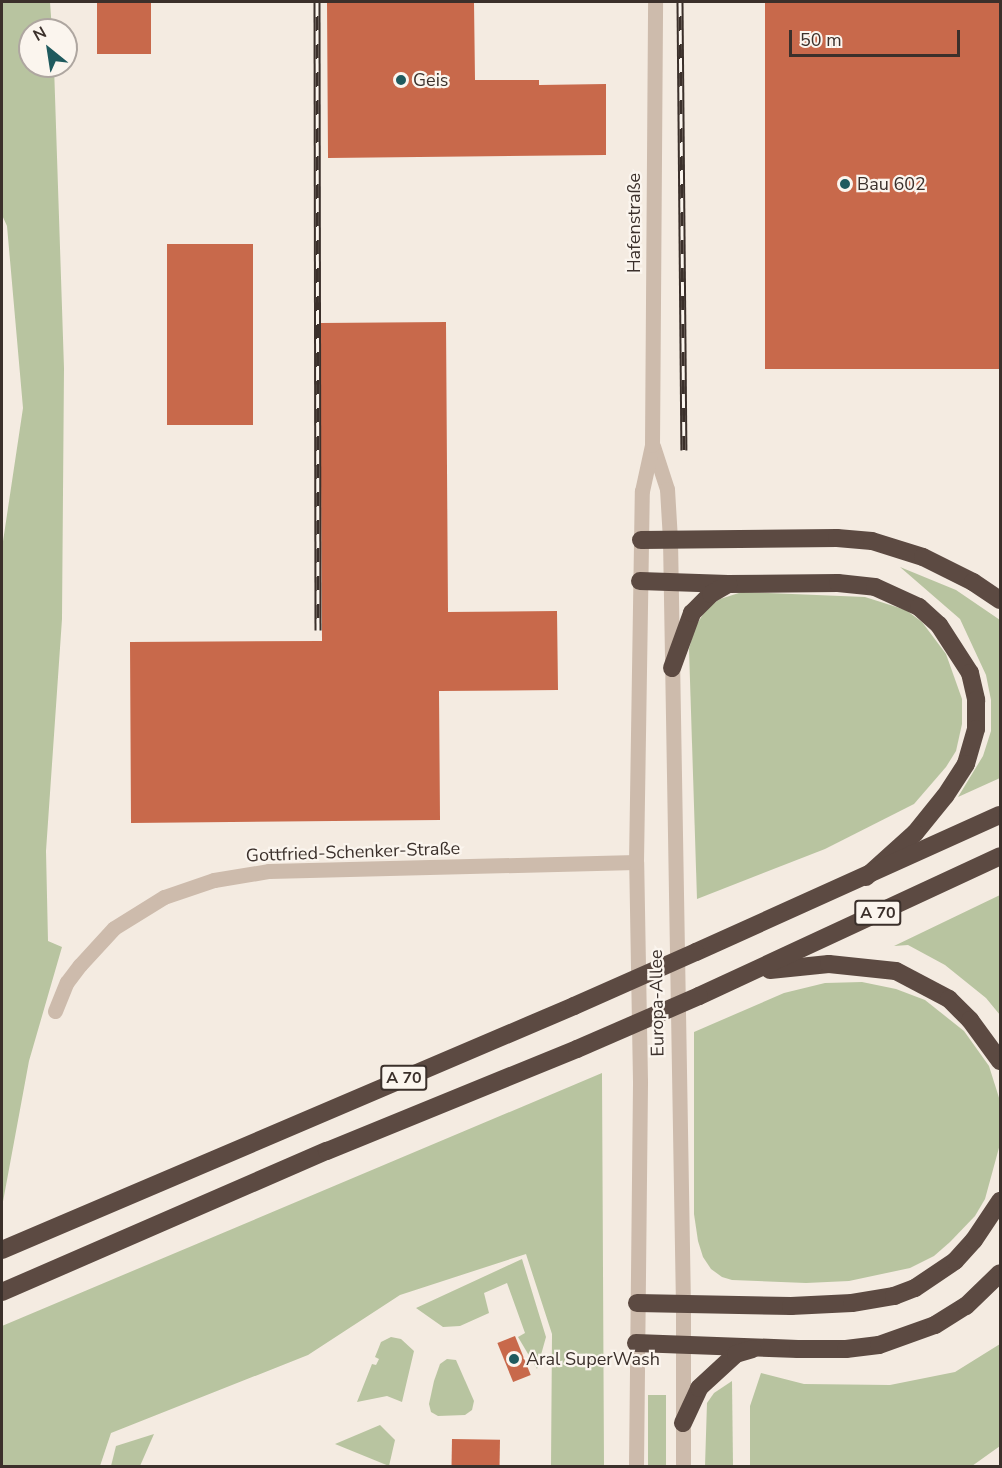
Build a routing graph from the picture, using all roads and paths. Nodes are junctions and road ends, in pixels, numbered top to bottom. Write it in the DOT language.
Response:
graph roads {
  1 [pos="655,2"];
  2 [pos="652,445"];
  3 [pos="670,539"];
  4 [pos="641,540"];
  5 [pos="640,581"];
  6 [pos="670,583"];
  7 [pos="728,584"];
  8 [pos="1000,600"];
  9 [pos="672,668"];
  10 [pos="1000,815"];
  11 [pos="1000,856"];
  12 [pos="636,862"];
  13 [pos="866,877"];
  14 [pos="756,971"];
  15 [pos="55,1011"];
  16 [pos="1000,1061"];
  17 [pos="1000,1201"];
  18 [pos="2,1250"];
  19 [pos="1000,1273"];
  20 [pos="2,1292"];
  21 [pos="637,1303"];
  22 [pos="683,1305"];
  23 [pos="636,1343"];
  24 [pos="683,1343"];
  25 [pos="759,1347"];
  26 [pos="683,1423"];
  27 [pos="636,1467"];
  28 [pos="683,1467"];
  1 -- 2 [label="street, Hafenstraße"];
  2 -- 3 [label="street, Hafenstraße"];
  2 -- 4 [label="street, Hafenstraße"];
  3 -- 4 [label="highway"];
  3 -- 6 [label="street, Europa-Allee"];
  3 -- 8 [label="highway"];
  4 -- 5 [label="street, Europa-Allee"];
  5 -- 6 [label="highway"];
  5 -- 12 [label="street, Europa-Allee"];
  6 -- 7 [label="highway"];
  6 -- 9 [label="street, Europa-Allee"];
  7 -- 9 [label="highway"];
  7 -- 13 [label="highway"];
  9 -- 22 [label="street, Europa-Allee"];
  10 -- 13 [label="highway, A 70"];
  11 -- 14 [label="highway, A 70"];
  12 -- 15 [label="street, Gottfried-Schenker-Straße"];
  12 -- 21 [label="street, Europa-Allee"];
  13 -- 18 [label="highway, A 70, bridge"];
  14 -- 16 [label="highway"];
  14 -- 20 [label="highway, A 70, bridge"];
  17 -- 22 [label="highway"];
  19 -- 25 [label="highway"];
  21 -- 22 [label="highway"];
  21 -- 23 [label="street, Europa-Allee"];
  22 -- 24 [label="street, Europa-Allee"];
  23 -- 24 [label="highway"];
  23 -- 27 [label="street, Europa-Allee"];
  24 -- 25 [label="highway"];
  24 -- 26 [label="street, Europa-Allee"];
  25 -- 26 [label="highway"];
  26 -- 28 [label="street, Europa-Allee"];
}
